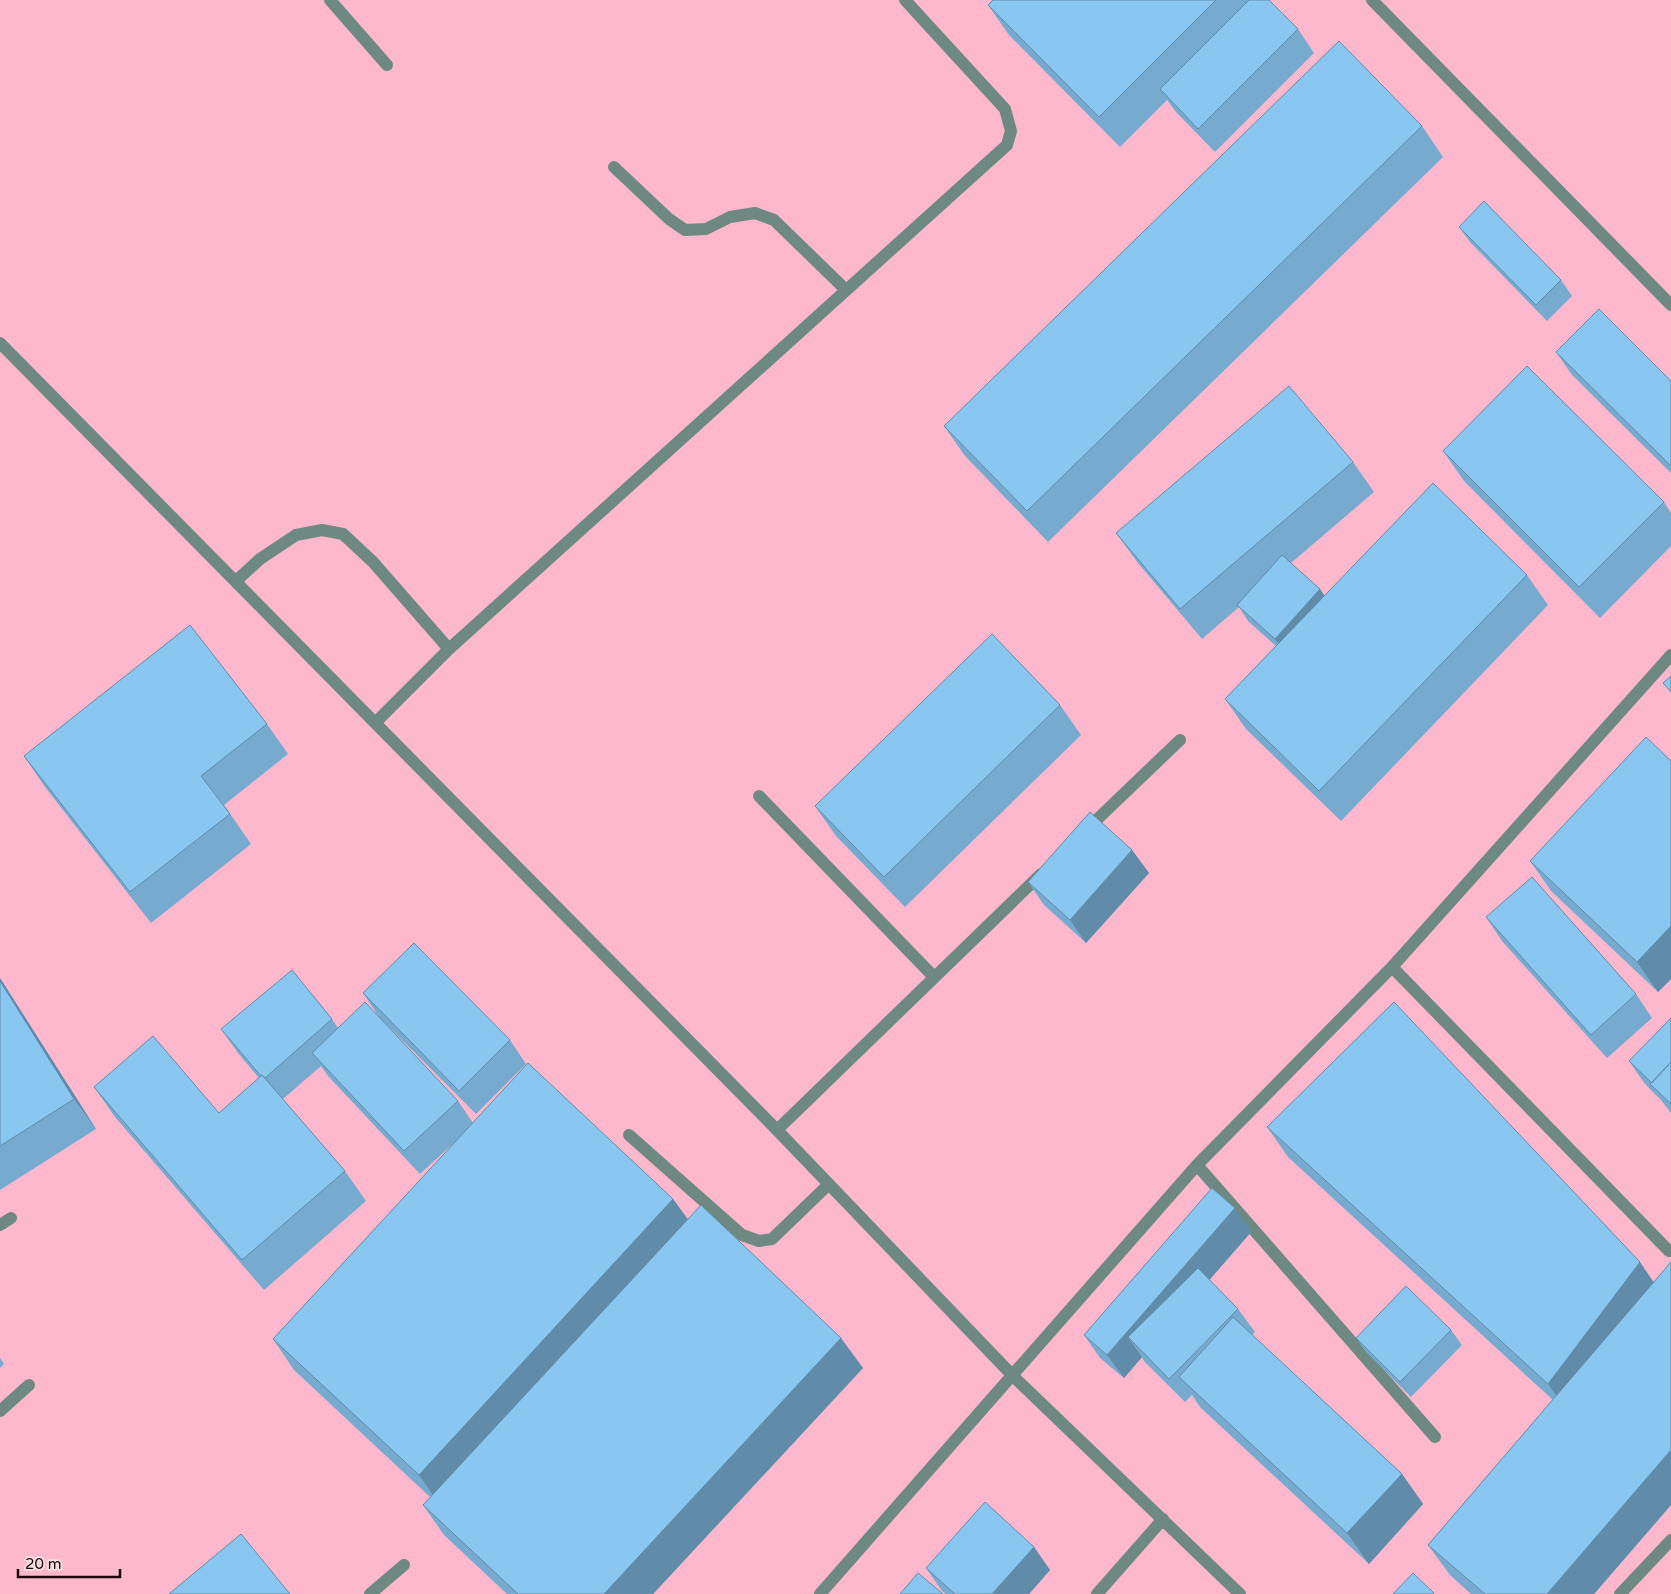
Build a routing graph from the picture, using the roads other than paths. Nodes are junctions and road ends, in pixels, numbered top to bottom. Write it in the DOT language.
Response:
graph roads {
  1 [pos="330,0"];
  2 [pos="905,0"];
  3 [pos="1372,0"];
  4 [pos="388,65"];
  5 [pos="614,167"];
  6 [pos="846,290"];
  7 [pos="1671,305"];
  8 [pos="0,343"];
  9 [pos="236,581"];
  10 [pos="449,649"];
  11 [pos="1671,655"];
  12 [pos="376,722"];
  13 [pos="1180,740"];
  14 [pos="760,796"];
  15 [pos="1074,842"];
  16 [pos="1046,869"];
  17 [pos="1392,967"];
  18 [pos="934,977"];
  19 [pos="777,1130"];
  20 [pos="629,1135"];
  21 [pos="1197,1165"];
  22 [pos="829,1184"];
  23 [pos="1669,1251"];
  24 [pos="1012,1376"];
  25 [pos="29,1385"];
  26 [pos="0,1411"];
  27 [pos="1435,1437"];
  28 [pos="1163,1519"];
  29 [pos="1671,1540"];
  30 [pos="404,1565"];
  31 [pos="370,1594"];
  32 [pos="820,1594"];
  33 [pos="1097,1594"];
  34 [pos="1240,1594"];
  35 [pos="1620,1594"];
  1 -- 4 [label="street"];
  2 -- 6 [label="street"];
  3 -- 7 [label="street"];
  5 -- 6 [label="street"];
  6 -- 10 [label="street"];
  8 -- 9 [label="street"];
  9 -- 10 [label="street"];
  9 -- 12 [label="street"];
  10 -- 12 [label="street"];
  11 -- 17 [label="street"];
  12 -- 19 [label="street"];
  13 -- 15 [label="street"];
  14 -- 18 [label="street"];
  16 -- 18 [label="street"];
  17 -- 21 [label="street"];
  17 -- 23 [label="street"];
  18 -- 19 [label="street"];
  19 -- 22 [label="street"];
  20 -- 22 [label="street"];
  21 -- 24 [label="street"];
  21 -- 27 [label="street"];
  22 -- 24 [label="street"];
  24 -- 28 [label="street"];
  24 -- 32 [label="street"];
  25 -- 26 [label="street"];
  28 -- 33 [label="street"];
  28 -- 34 [label="street"];
  29 -- 35 [label="street"];
  30 -- 31 [label="street"];
}
